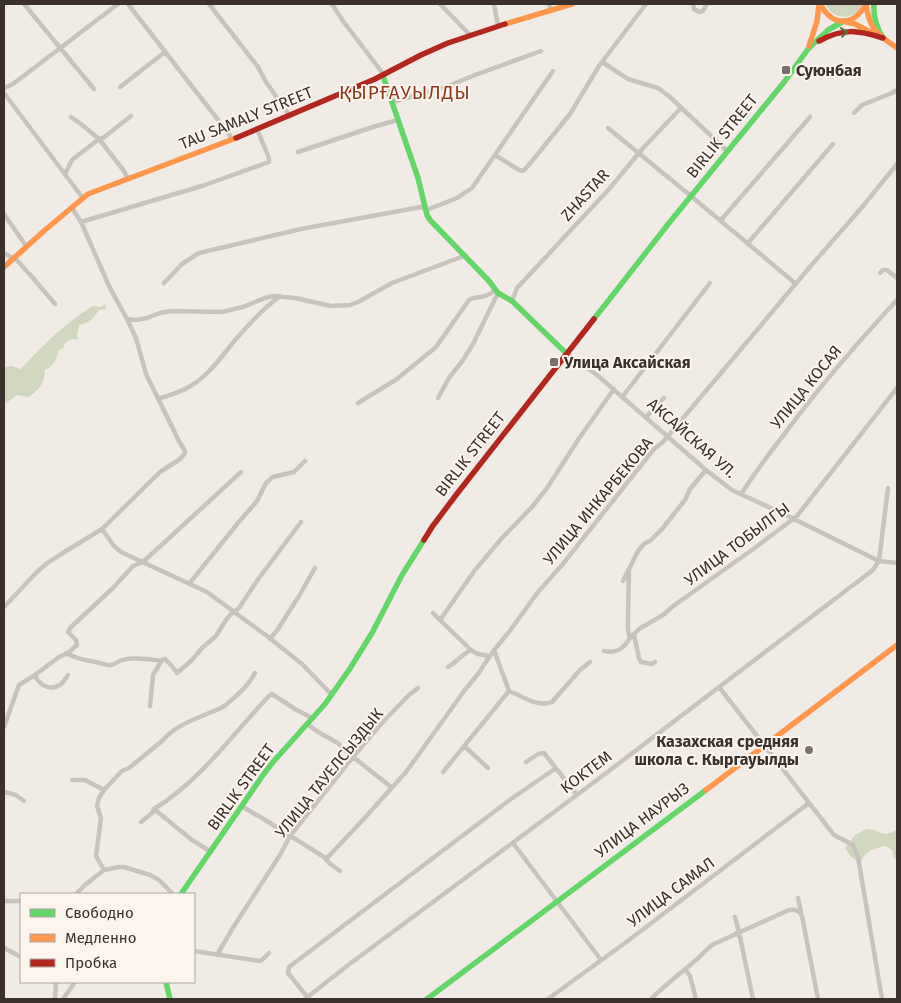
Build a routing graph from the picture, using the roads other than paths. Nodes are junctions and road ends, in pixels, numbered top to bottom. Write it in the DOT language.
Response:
graph roads {
  1 [pos="24,4"];
  2 [pos="118,4"];
  3 [pos="128,4"];
  4 [pos="209,4"];
  5 [pos="332,4"];
  6 [pos="440,4"];
  7 [pos="494,4"];
  8 [pos="572,4"];
  9 [pos="646,4"];
  10 [pos="693,4"];
  11 [pos="707,4"];
  12 [pos="820,4"];
  13 [pos="866,4"];
  14 [pos="874,4"];
  15 [pos="550,7"];
  16 [pos="844,21"];
  17 [pos="498,26"];
  18 [pos="470,35"];
  19 [pos="883,38"];
  20 [pos="59,47"];
  21 [pos="897,48"];
  22 [pos="808,49"];
  23 [pos="541,51"];
  24 [pos="165,52"];
  25 [pos="602,62"];
  26 [pos="554,72"];
  27 [pos="382,76"];
  28 [pos="120,87"];
  29 [pos="4,88"];
  30 [pos="94,89"];
  31 [pos="897,90"];
  32 [pos="4,92"];
  33 [pos="392,102"];
  34 [pos="681,108"];
  35 [pos="854,113"];
  36 [pos="131,116"];
  37 [pos="290,116"];
  38 [pos="72,117"];
  39 [pos="810,117"];
  40 [pos="398,120"];
  41 [pos="608,128"];
  42 [pos="257,129"];
  43 [pos="99,139"];
  44 [pos="232,140"];
  45 [pos="833,144"];
  46 [pos="727,151"];
  47 [pos="298,152"];
  48 [pos="639,153"];
  49 [pos="495,155"];
  50 [pos="897,164"];
  51 [pos="65,174"];
  52 [pos="128,179"];
  53 [pos="691,196"];
  54 [pos="82,197"];
  55 [pos="72,208"];
  56 [pos="426,210"];
  57 [pos="4,214"];
  58 [pos="721,220"];
  59 [pos="81,222"];
  60 [pos="748,243"];
  61 [pos="26,246"];
  62 [pos="4,254"];
  63 [pos="464,256"];
  64 [pos="14,258"];
  65 [pos="4,267"];
  66 [pos="880,273"];
  67 [pos="897,278"];
  68 [pos="164,283"];
  69 [pos="710,283"];
  70 [pos="796,284"];
  71 [pos="497,291"];
  72 [pos="280,296"];
  73 [pos="897,300"];
  74 [pos="512,301"];
  75 [pos="55,304"];
  76 [pos="127,319"];
  77 [pos="566,353"];
  78 [pos="897,388"];
  79 [pos="614,389"];
  80 [pos="623,396"];
  81 [pos="438,398"];
  82 [pos="664,398"];
  83 [pos="158,399"];
  84 [pos="358,403"];
  85 [pos="646,417"];
  86 [pos="667,436"];
  87 [pos="305,461"];
  88 [pos="706,470"];
  89 [pos="241,472"];
  90 [pos="888,488"];
  91 [pos="741,494"];
  92 [pos="775,510"];
  93 [pos="794,519"];
  94 [pos="300,522"];
  95 [pos="783,526"];
  96 [pos="102,529"];
  97 [pos="879,561"];
  98 [pos="143,562"];
  99 [pos="897,563"];
  100 [pos="315,568"];
  101 [pos="629,569"];
  102 [pos="623,581"];
  103 [pos="189,584"];
  104 [pos="4,607"];
  105 [pos="234,612"];
  106 [pos="433,614"];
  107 [pos="440,620"];
  108 [pos="632,636"];
  109 [pos="270,639"];
  110 [pos="897,645"];
  111 [pos="471,650"];
  112 [pos="494,650"];
  113 [pos="604,651"];
  114 [pos="66,653"];
  115 [pos="490,656"];
  116 [pos="162,661"];
  117 [pos="590,662"];
  118 [pos="655,662"];
  119 [pos="448,667"];
  120 [pos="255,673"];
  121 [pos="34,675"];
  122 [pos="68,675"];
  123 [pos="418,688"];
  124 [pos="719,688"];
  125 [pos="509,691"];
  126 [pos="332,694"];
  127 [pos="150,706"];
  128 [pos="312,718"];
  129 [pos="307,724"];
  130 [pos="4,727"];
  131 [pos="464,746"];
  132 [pos="765,746"];
  133 [pos="353,757"];
  134 [pos="526,762"];
  135 [pos="488,768"];
  136 [pos="556,768"];
  137 [pos="443,772"];
  138 [pos="72,780"];
  139 [pos="391,788"];
  140 [pos="104,790"];
  141 [pos="4,792"];
  142 [pos="577,794"];
  143 [pos="24,801"];
  144 [pos="809,803"];
  145 [pos="241,806"];
  146 [pos="154,809"];
  147 [pos="141,822"];
  148 [pos="290,836"];
  149 [pos="513,843"];
  150 [pos="210,852"];
  151 [pos="326,859"];
  152 [pos="104,870"];
  153 [pos="340,871"];
  154 [pos="77,893"];
  155 [pos="172,893"];
  156 [pos="182,893"];
  157 [pos="798,898"];
  158 [pos="4,901"];
  159 [pos="20,901"];
  160 [pos="557,902"];
  161 [pos="735,917"];
  162 [pos="803,919"];
  163 [pos="738,932"];
  164 [pos="4,948"];
  165 [pos="195,951"];
  166 [pos="269,953"];
  167 [pos="217,955"];
  168 [pos="20,956"];
  169 [pos="601,960"];
  170 [pos="686,969"];
  171 [pos="56,983"];
  172 [pos="74,983"];
  173 [pos="166,983"];
  174 [pos="55,999"];
  175 [pos="63,999"];
  176 [pos="170,999"];
  177 [pos="308,999"];
  178 [pos="427,999"];
  179 [pos="548,999"];
  180 [pos="653,999"];
  181 [pos="696,999"];
  182 [pos="753,999"];
  183 [pos="818,999"];
  184 [pos="882,999"];
  1 -- 20 [label="street"];
  2 -- 20 [label="street"];
  3 -- 24 [label="street"];
  4 -- 37 [label="street"];
  5 -- 27 [label="street"];
  6 -- 18 [label="street"];
  7 -- 17 [label="street"];
  8 -- 15 [label="main road, TAU SAMALY STREET"];
  9 -- 25 [label="street"];
  10 -- 11 [label="street"];
  12 -- 16 [label="main road"];
  12 -- 22 [label="main road"];
  13 -- 16 [label="main road"];
  13 -- 19 [label="main road"];
  14 -- 19 [label="main road"];
  15 -- 17 [label="main road, TAU SAMALY STREET"];
  16 -- 19 [label="main road"];
  16 -- 22 [label="main road"];
  17 -- 18 [label="main road, TAU SAMALY STREET"];
  18 -- 27 [label="main road, TAU SAMALY STREET"];
  19 -- 21 [label="main road"];
  22 -- 19 [label="main road, one-way"];
  20 -- 29 [label="street"];
  20 -- 30 [label="street"];
  22 -- 46 [label="main road, BIRLIK STREET"];
  23 -- 33 [label="street"];
  24 -- 28 [label="street"];
  24 -- 44 [label="street"];
  25 -- 34 [label="street"];
  25 -- 49 [label="street"];
  26 -- 49 [label="street"];
  27 -- 33 [label="main road"];
  27 -- 37 [label="main road, TAU SAMALY STREET"];
  31 -- 35 [label="street"];
  32 -- 51 [label="street"];
  33 -- 40 [label="main road"];
  34 -- 46 [label="street"];
  34 -- 48 [label="street, ZHASTAR"];
  36 -- 43 [label="street"];
  37 -- 42 [label="main road, TAU SAMALY STREET"];
  38 -- 43 [label="street"];
  39 -- 58 [label="street"];
  40 -- 47 [label="street"];
  40 -- 56 [label="main road"];
  41 -- 48 [label="street"];
  42 -- 44 [label="main road, TAU SAMALY STREET"];
  42 -- 59 [label="street"];
  43 -- 51 [label="street"];
  43 -- 52 [label="street"];
  44 -- 52 [label="main road, TAU SAMALY STREET"];
  45 -- 60 [label="street"];
  46 -- 53 [label="main road, BIRLIK STREET"];
  48 -- 53 [label="street"];
  48 -- 74 [label="street, ZHASTAR"];
  49 -- 56 [label="street"];
  50 -- 70 [label="street, УЛИЦА ИНКАРБЕКОВА"];
  51 -- 54 [label="street"];
  52 -- 54 [label="main road, TAU SAMALY STREET"];
  53 -- 58 [label="street"];
  53 -- 77 [label="main road, BIRLIK STREET"];
  54 -- 55 [label="main road, TAU SAMALY STREET"];
  55 -- 59 [label="street"];
  55 -- 61 [label="main road, TAU SAMALY STREET"];
  56 -- 63 [label="main road, АКСАЙСКАЯ УЛ."];
  56 -- 68 [label="street"];
  57 -- 61 [label="street"];
  58 -- 60 [label="street"];
  59 -- 76 [label="street"];
  60 -- 70 [label="street"];
  61 -- 64 [label="main road, TAU SAMALY STREET"];
  62 -- 64 [label="street"];
  63 -- 71 [label="main road, АКСАЙСКАЯ УЛ."];
  63 -- 72 [label="street"];
  64 -- 65 [label="main road, TAU SAMALY STREET"];
  64 -- 75 [label="street"];
  66 -- 67 [label="street"];
  69 -- 80 [label="street"];
  70 -- 86 [label="street, УЛИЦА ИНКАРБЕКОВА"];
  71 -- 74 [label="main road, АКСАЙСКАЯ УЛ."];
  71 -- 81 [label="street"];
  71 -- 84 [label="street"];
  72 -- 76 [label="street"];
  72 -- 83 [label="street"];
  73 -- 91 [label="street, УЛИЦА КОСАЯ"];
  74 -- 77 [label="main road, АКСАЙСКАЯ УЛ."];
  76 -- 83 [label="street"];
  77 -- 79 [label="street, АКСАЙСКАЯ УЛ."];
  77 -- 126 [label="main road, BIRLIK STREET"];
  78 -- 93 [label="street, УЛИЦА ТОБЫЛГЫ"];
  79 -- 80 [label="street, АКСАЙСКАЯ УЛ."];
  79 -- 107 [label="street"];
  80 -- 85 [label="street, АКСАЙСКАЯ УЛ."];
  82 -- 85 [label="street"];
  83 -- 96 [label="street"];
  85 -- 86 [label="street, АКСАЙСКАЯ УЛ."];
  86 -- 88 [label="street, АКСАЙСКАЯ УЛ."];
  86 -- 112 [label="street, УЛИЦА ИНКАРБЕКОВА"];
  87 -- 103 [label="street"];
  88 -- 91 [label="street, АКСАЙСКАЯ УЛ."];
  88 -- 101 [label="street"];
  89 -- 98 [label="street"];
  90 -- 97 [label="street"];
  91 -- 92 [label="street, АКСАЙСКАЯ УЛ."];
  92 -- 93 [label="street, АКСАЙСКАЯ УЛ."];
  92 -- 95 [label="street"];
  93 -- 95 [label="street, УЛИЦА ТОБЫЛГЫ"];
  93 -- 97 [label="street, АКСАЙСКАЯ УЛ."];
  94 -- 105 [label="street"];
  95 -- 108 [label="street, УЛИЦА ТОБЫЛГЫ"];
  96 -- 98 [label="street"];
  96 -- 104 [label="street"];
  97 -- 99 [label="street, АКСАЙСКАЯ УЛ."];
  97 -- 124 [label="street, KOKTEM"];
  98 -- 103 [label="street"];
  98 -- 114 [label="street"];
  100 -- 109 [label="street"];
  101 -- 102 [label="street"];
  101 -- 108 [label="street"];
  103 -- 105 [label="street"];
  105 -- 109 [label="street"];
  105 -- 116 [label="street"];
  106 -- 107 [label="street"];
  107 -- 111 [label="street"];
  108 -- 113 [label="street, УЛИЦА ТОБЫЛГЫ"];
  108 -- 118 [label="street"];
  109 -- 126 [label="street"];
  110 -- 132 [label="main road, УЛИЦА НАУРЫЗ"];
  111 -- 115 [label="street"];
  111 -- 119 [label="street"];
  112 -- 115 [label="street, УЛИЦА ИНКАРБЕКОВА"];
  112 -- 125 [label="street"];
  114 -- 116 [label="street"];
  114 -- 121 [label="street"];
  115 -- 139 [label="street, УЛИЦА ИНКАРБЕКОВА"];
  116 -- 127 [label="street"];
  117 -- 125 [label="street"];
  120 -- 140 [label="street"];
  121 -- 122 [label="street"];
  121 -- 130 [label="street"];
  123 -- 133 [label="street, УЛИЦА ТАУЕЛСЫЗДЫК"];
  124 -- 132 [label="street"];
  124 -- 142 [label="street, KOKTEM"];
  125 -- 131 [label="street"];
  126 -- 128 [label="main road, BIRLIK STREET"];
  128 -- 129 [label="main road, BIRLIK STREET"];
  128 -- 146 [label="street"];
  129 -- 133 [label="street"];
  129 -- 145 [label="main road, BIRLIK STREET"];
  131 -- 135 [label="street"];
  131 -- 137 [label="street"];
  132 -- 144 [label="street"];
  132 -- 160 [label="main road, УЛИЦА НАУРЫЗ"];
  133 -- 139 [label="street"];
  133 -- 148 [label="street, УЛИЦА ТАУЕЛСЫЗДЫК"];
  134 -- 136 [label="street"];
  136 -- 142 [label="street"];
  136 -- 177 [label="street"];
  138 -- 140 [label="street"];
  139 -- 151 [label="street, УЛИЦА ИНКАРБЕКОВА"];
  140 -- 152 [label="street"];
  141 -- 143 [label="street"];
  142 -- 149 [label="street, KOKTEM"];
  144 -- 169 [label="street, УЛИЦА САМАЛ"];
  144 -- 184 [label="street"];
  145 -- 148 [label="street"];
  145 -- 150 [label="main road, BIRLIK STREET"];
  146 -- 147 [label="street"];
  146 -- 150 [label="street"];
  148 -- 151 [label="street"];
  148 -- 167 [label="street, УЛИЦА ТАУЕЛСЫЗДЫК"];
  149 -- 160 [label="street"];
  149 -- 177 [label="street, KOKTEM"];
  150 -- 156 [label="main road, BIRLIK STREET"];
  151 -- 153 [label="street"];
  152 -- 154 [label="street"];
  152 -- 155 [label="street"];
  157 -- 162 [label="street"];
  158 -- 159 [label="street"];
  160 -- 169 [label="street"];
  160 -- 178 [label="main road, УЛИЦА НАУРЫЗ"];
  161 -- 163 [label="street"];
  162 -- 163 [label="street"];
  162 -- 183 [label="street"];
  163 -- 170 [label="street"];
  163 -- 182 [label="street"];
  164 -- 168 [label="street"];
  165 -- 167 [label="street"];
  166 -- 167 [label="street"];
  169 -- 179 [label="street, УЛИЦА САМАЛ"];
  170 -- 180 [label="street"];
  170 -- 181 [label="street"];
  171 -- 174 [label="street"];
  172 -- 175 [label="street"];
  173 -- 176 [label="main road"];
}
